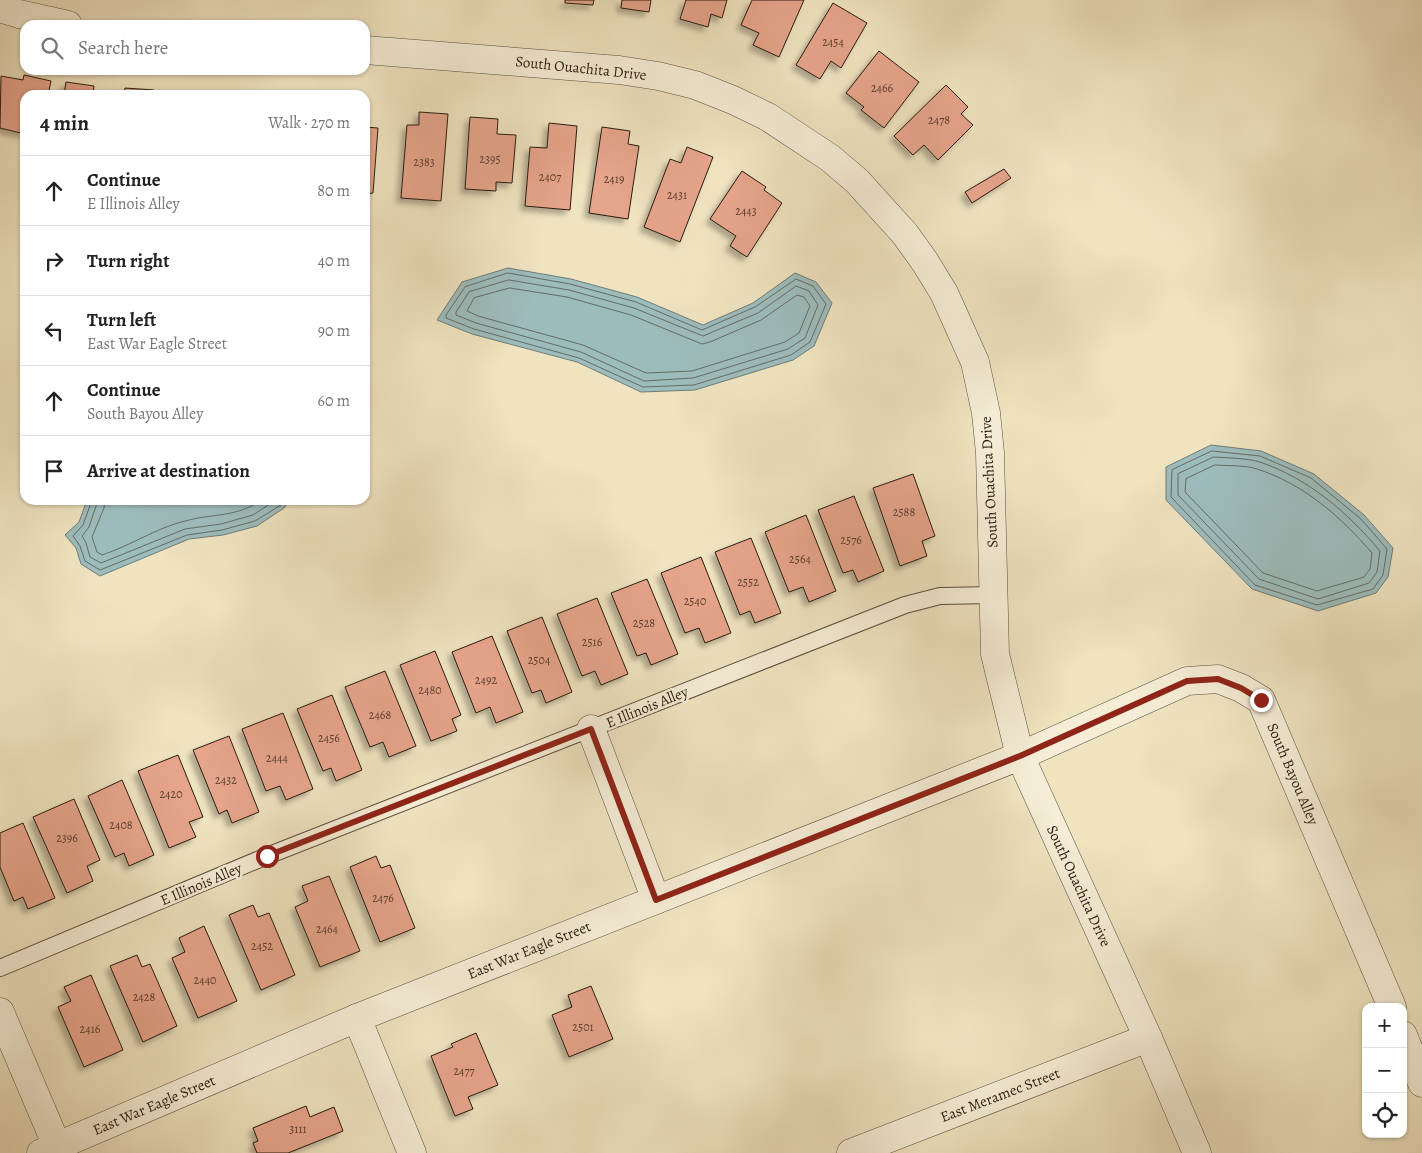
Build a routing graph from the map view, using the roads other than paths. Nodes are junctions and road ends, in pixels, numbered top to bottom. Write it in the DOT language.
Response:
graph roads {
  1 [pos="0,8"];
  2 [pos="46,20"];
  3 [pos="370,50"];
  4 [pos="994,595"];
  5 [pos="591,729"];
  6 [pos="1020,756"];
  7 [pos="656,900"];
  8 [pos="0,968"];
  9 [pos="1390,1003"];
  10 [pos="0,1012"];
  11 [pos="357,1018"];
  12 [pos="1148,1038"];
  13 [pos="1407,1045"];
  14 [pos="1422,1083"];
  15 [pos="49,1150"];
  16 [pos="412,1153"];
  17 [pos="851,1153"];
  18 [pos="1197,1153"];
  1 -- 2 [label="street"];
  3 -- 4 [label="street, South Ouachita Drive"];
  4 -- 5 [label="lane, E Illinois Alley"];
  4 -- 6 [label="street, South Ouachita Drive"];
  5 -- 7 [label="street"];
  5 -- 8 [label="lane, E Illinois Alley"];
  6 -- 7 [label="street, East War Eagle Street"];
  6 -- 9 [label="street, South Bayou Alley"];
  6 -- 12 [label="street, South Ouachita Drive"];
  7 -- 11 [label="street, East War Eagle Street"];
  10 -- 15 [label="street"];
  11 -- 15 [label="street, East War Eagle Street"];
  11 -- 16 [label="street"];
  12 -- 17 [label="street, East Meramec Street"];
  12 -- 18 [label="street, South Ouachita Drive"];
  13 -- 14 [label="street"];
}
